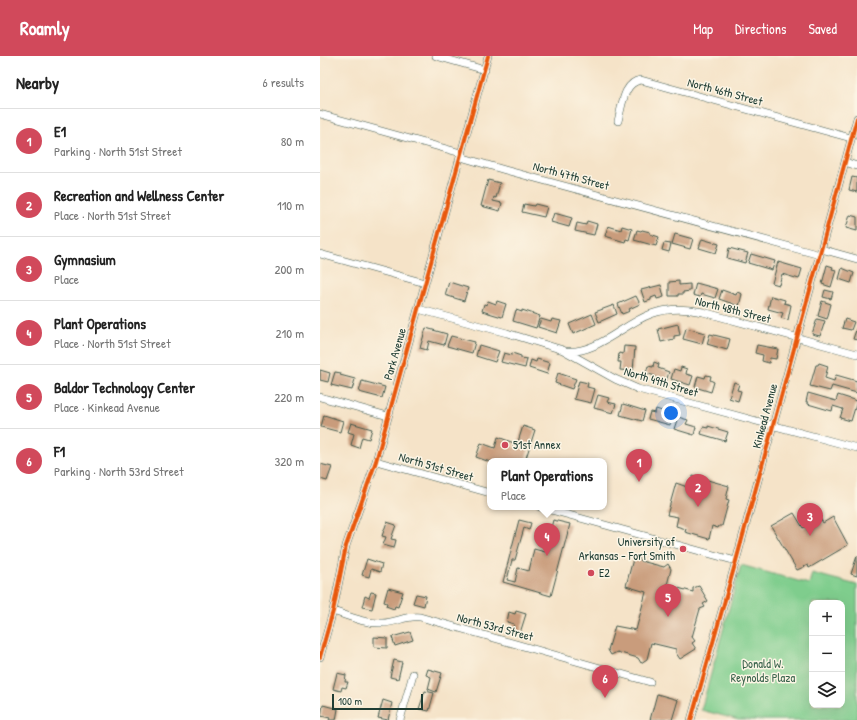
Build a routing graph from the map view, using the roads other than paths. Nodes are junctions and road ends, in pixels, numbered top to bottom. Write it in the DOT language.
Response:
graph roads {
  1 [pos="436,56"];
  2 [pos="488,56"];
  3 [pos="484,70"];
  4 [pos="320,114"];
  5 [pos="857,118"];
  6 [pos="618,121"];
  7 [pos="851,138"];
  8 [pos="461,155"];
  9 [pos="845,162"];
  10 [pos="857,166"];
  11 [pos="820,252"];
  12 [pos="320,254"];
  13 [pos="857,259"];
  14 [pos="425,283"];
  15 [pos="418,309"];
  16 [pos="797,338"];
  17 [pos="563,350"];
  18 [pos="857,354"];
  19 [pos="320,397"];
  20 [pos="388,416"];
  21 [pos="773,426"];
  22 [pos="857,448"];
  23 [pos="376,461"];
  24 [pos="487,492"];
  25 [pos="551,510"];
  26 [pos="736,561"];
  27 [pos="333,611"];
  28 [pos="323,637"];
  29 [pos="320,657"];
  30 [pos="413,674"];
  31 [pos="650,682"];
  32 [pos="400,720"];
  33 [pos="691,720"];
  1 -- 3 [label="street"];
  2 -- 3 [label="street, Park Avenue"];
  3 -- 8 [label="street, Park Avenue"];
  4 -- 8 [label="street, North 47th Street"];
  5 -- 7 [label="street, Kinkead Avenue"];
  6 -- 7 [label="street, North 46th Street"];
  7 -- 9 [label="street, Kinkead Avenue"];
  8 -- 11 [label="street, North 47th Street"];
  8 -- 14 [label="street, Park Avenue"];
  9 -- 10 [label="street"];
  9 -- 11 [label="street, Kinkead Avenue"];
  11 -- 13 [label="street, North 47th Street"];
  11 -- 16 [label="street, Kinkead Avenue"];
  12 -- 14 [label="street"];
  14 -- 15 [label="street, Park Avenue"];
  15 -- 17 [label="street, North 49th Street"];
  15 -- 20 [label="street, Park Avenue"];
  16 -- 17 [label="street, North 48th Street"];
  16 -- 18 [label="street, North 48th Street"];
  16 -- 21 [label="street, Kinkead Avenue"];
  17 -- 21 [label="street, North 49th Street"];
  19 -- 20 [label="street"];
  20 -- 23 [label="street, Park Avenue"];
  21 -- 22 [label="street, North 49th Street"];
  21 -- 26 [label="street, Kinkead Avenue"];
  23 -- 24 [label="street, North 51st Street"];
  23 -- 27 [label="street, Park Avenue"];
  25 -- 26 [label="street"];
  26 -- 33 [label="street, Kinkead Avenue"];
  27 -- 28 [label="street, Park Avenue"];
  27 -- 31 [label="street, North 53rd Street"];
  28 -- 29 [label="street, Park Avenue"];
  30 -- 32 [label="street"];
}
